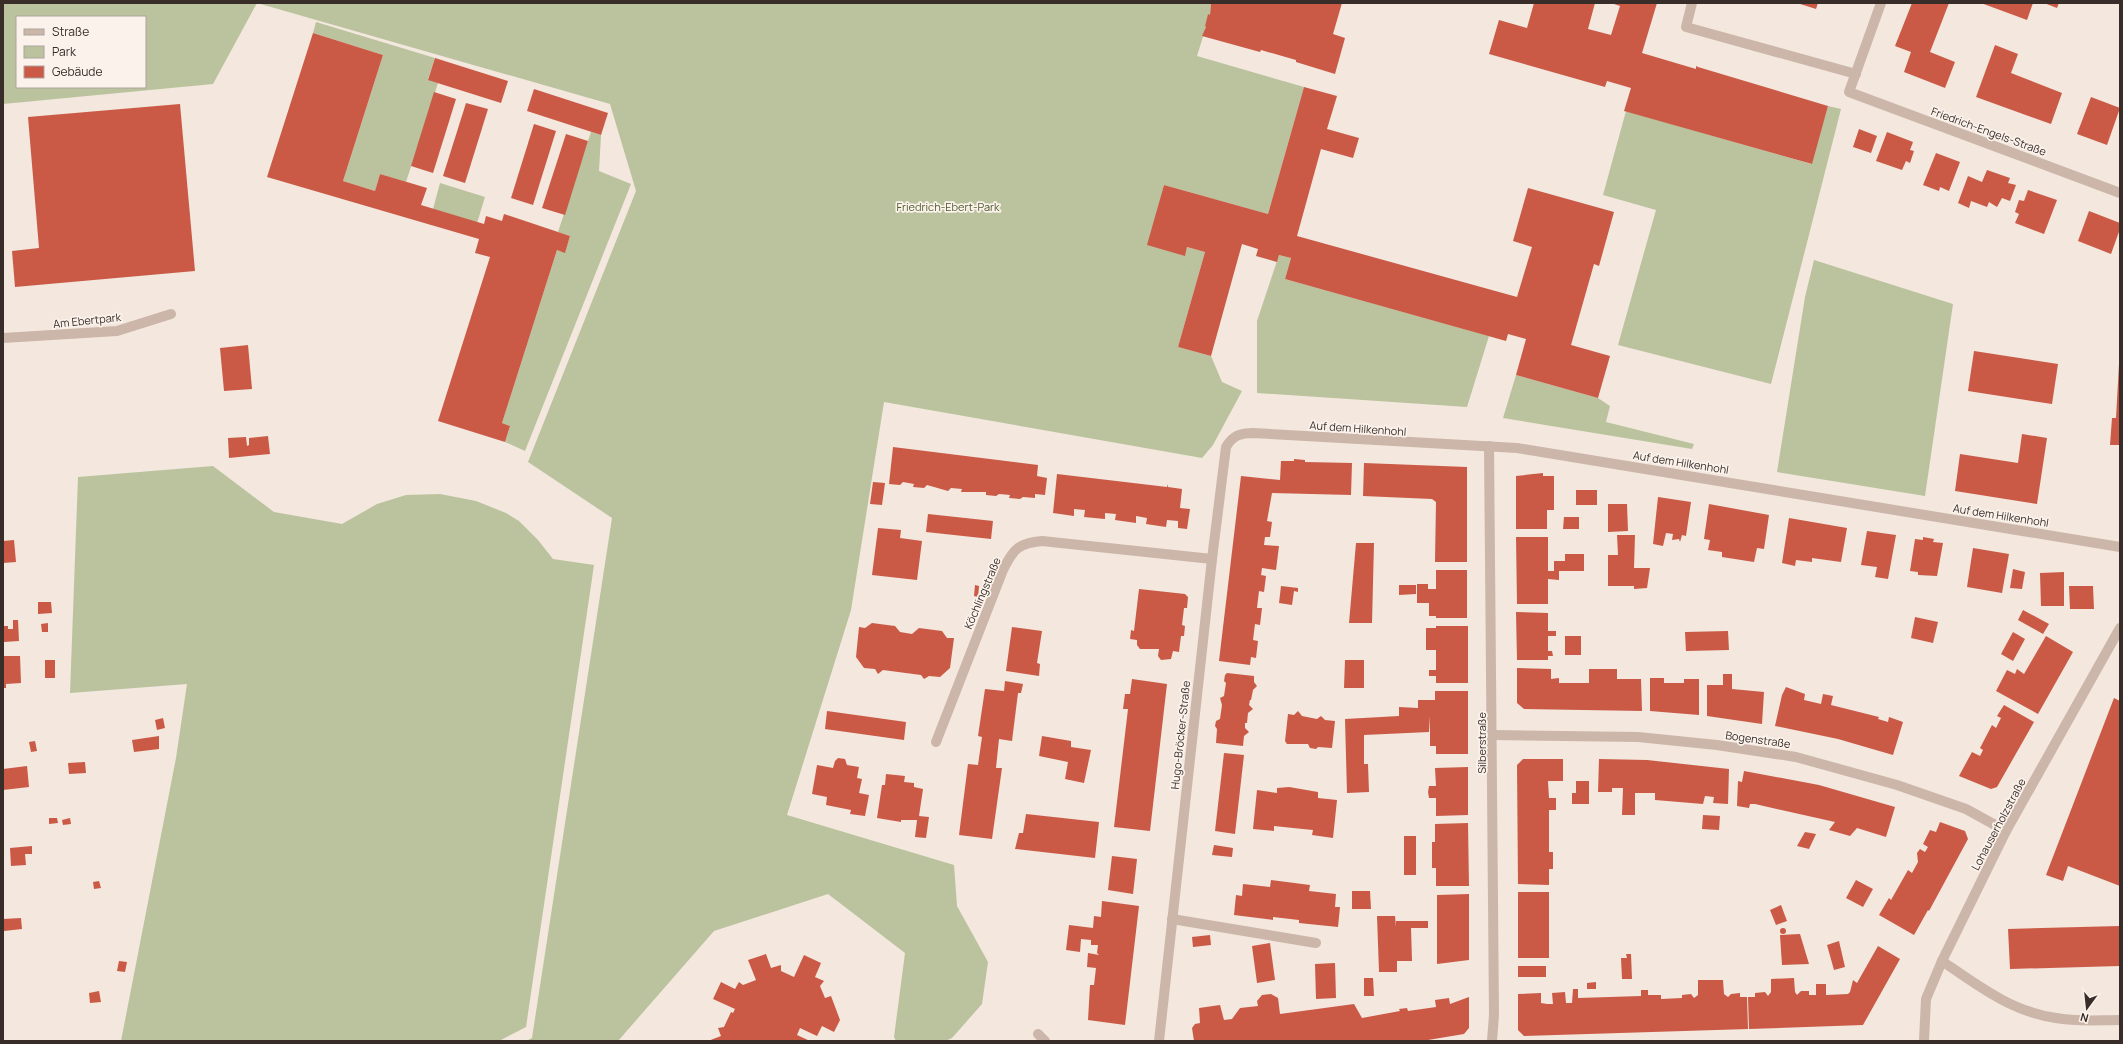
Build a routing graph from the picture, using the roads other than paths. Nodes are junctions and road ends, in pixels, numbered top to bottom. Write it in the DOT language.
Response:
graph roads {
  1 [pos="1692,3"];
  2 [pos="1881,3"];
  3 [pos="1856,74"];
  4 [pos="2120,193"];
  5 [pos="171,314"];
  6 [pos="3,338"];
  7 [pos="1236,436"];
  8 [pos="1489,446"];
  9 [pos="2120,547"];
  10 [pos="1212,559"];
  11 [pos="2120,628"];
  12 [pos="1493,735"];
  13 [pos="936,742"];
  14 [pos="2006,831"];
  15 [pos="1172,919"];
  16 [pos="1316,943"];
  17 [pos="1942,961"];
  18 [pos="2120,1020"];
  19 [pos="1159,1041"];
  20 [pos="1492,1041"];
  21 [pos="1924,1041"];
  1 -- 3 [label="street"];
  2 -- 3 [label="street"];
  3 -- 4 [label="street, Friedrich-Engels-Straße"];
  5 -- 6 [label="street, Am Ebertpark"];
  7 -- 8 [label="street, Auf dem Hilkenhohl"];
  7 -- 10 [label="street, Hugo-Bröcker-Straße"];
  8 -- 9 [label="street, Auf dem Hilkenhohl"];
  8 -- 12 [label="street, Silberstraße"];
  10 -- 13 [label="street, Köchlingstraße"];
  10 -- 15 [label="street, Hugo-Bröcker-Straße"];
  11 -- 14 [label="street, Lohauserholzstraße"];
  12 -- 14 [label="street, Bogenstraße"];
  12 -- 20 [label="street, Silberstraße"];
  14 -- 17 [label="street, Lohauserholzstraße"];
  15 -- 16 [label="street"];
  15 -- 19 [label="street, Hugo-Bröcker-Straße"];
  17 -- 18 [label="street"];
  17 -- 21 [label="street, Lohauserholzstraße"];
}
